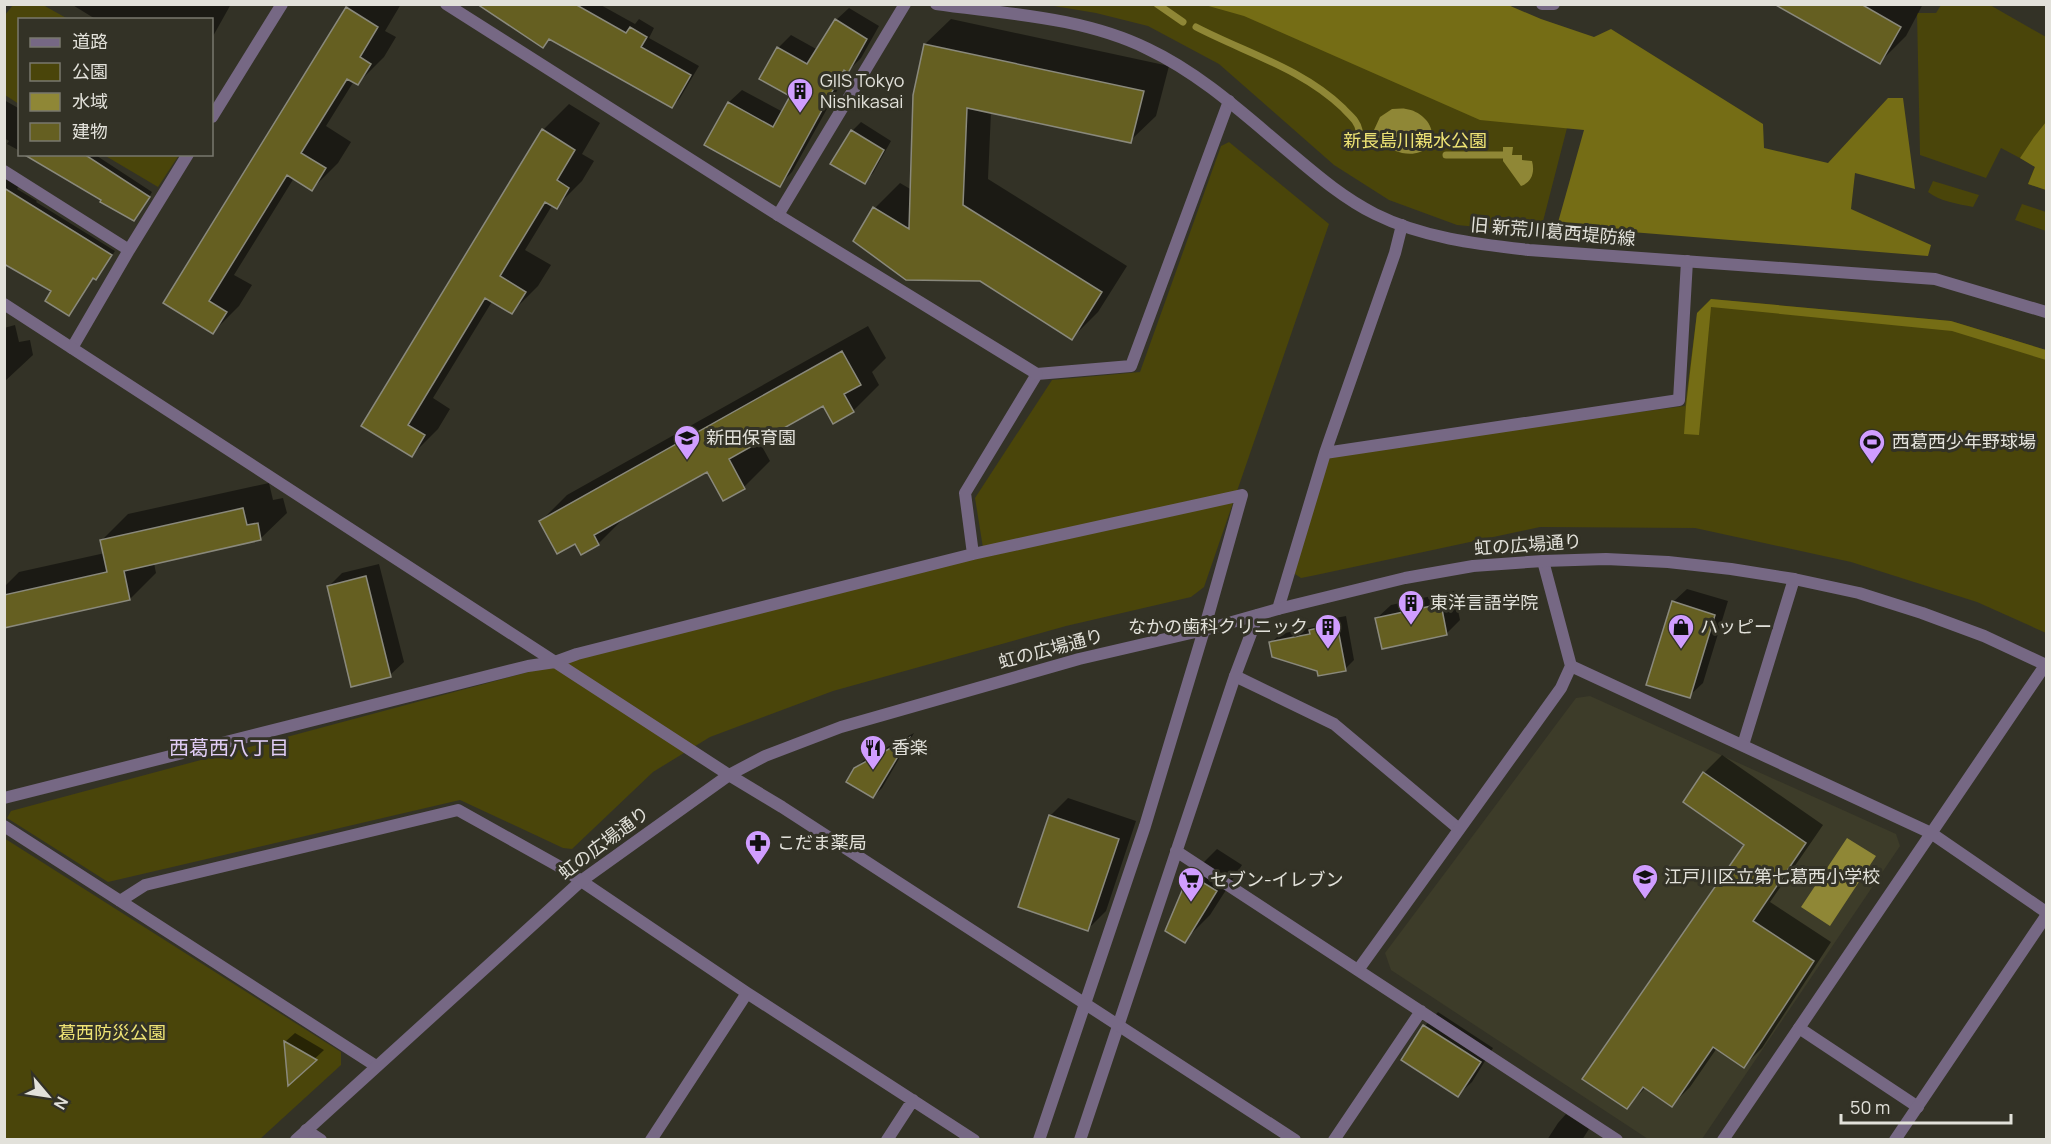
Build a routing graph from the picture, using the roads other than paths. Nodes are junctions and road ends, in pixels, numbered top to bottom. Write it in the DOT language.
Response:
graph roads {
  1 [pos="282,4"];
  2 [pos="446,4"];
  3 [pos="905,4"];
  4 [pos="936,4"];
  5 [pos="1542,4"];
  6 [pos="1554,4"];
  7 [pos="1228,101"];
  8 [pos="213,115"];
  9 [pos="187,156"];
  10 [pos="4,171"];
  11 [pos="778,215"];
  12 [pos="1402,225"];
  13 [pos="129,250"];
  14 [pos="1687,261"];
  15 [pos="4,304"];
  16 [pos="2046,312"];
  17 [pos="72,348"];
  18 [pos="1037,374"];
  19 [pos="1324,453"];
  20 [pos="973,555"];
  21 [pos="1543,561"];
  22 [pos="1794,579"];
  23 [pos="1278,609"];
  24 [pos="1258,615"];
  25 [pos="1204,630"];
  26 [pos="555,662"];
  27 [pos="2046,665"];
  28 [pos="1571,666"];
  29 [pos="1235,676"];
  30 [pos="1743,746"];
  31 [pos="729,775"];
  32 [pos="4,798"];
  33 [pos="4,826"];
  34 [pos="1459,829"];
  35 [pos="1931,833"];
  36 [pos="1176,850"];
  37 [pos="580,881"];
  38 [pos="120,901"];
  39 [pos="2046,914"];
  40 [pos="1358,970"];
  41 [pos="747,993"];
  42 [pos="1085,1004"];
  43 [pos="1421,1011"];
  44 [pos="1118,1025"];
  45 [pos="1799,1028"];
  46 [pos="376,1066"];
  47 [pos="913,1100"];
  48 [pos="1918,1107"];
  49 [pos="306,1130"];
  50 [pos="296,1140"];
  51 [pos="321,1140"];
  52 [pos="651,1140"];
  53 [pos="887,1140"];
  54 [pos="975,1140"];
  55 [pos="1039,1140"];
  56 [pos="1080,1140"];
  57 [pos="1295,1140"];
  58 [pos="1334,1140"];
  59 [pos="1617,1140"];
  60 [pos="1723,1140"];
  61 [pos="1895,1140"];
  1 -- 8 [label="street"];
  2 -- 11 [label="street"];
  3 -- 11 [label="street"];
  4 -- 7 [label="street, 旧 新荒川葛西堤防線"];
  5 -- 6 [label="street"];
  7 -- 12 [label="street, 旧 新荒川葛西堤防線"];
  7 -- 18 [label="street"];
  9 -- 13 [label="street"];
  10 -- 13 [label="street"];
  11 -- 18 [label="street"];
  12 -- 14 [label="street, 旧 新荒川葛西堤防線"];
  12 -- 19 [label="street"];
  13 -- 17 [label="street"];
  14 -- 16 [label="street, 旧 新荒川葛西堤防線"];
  14 -- 19 [label="street"];
  15 -- 17 [label="street"];
  17 -- 26 [label="street"];
  18 -- 20 [label="street"];
  19 -- 23 [label="street"];
  20 -- 25 [label="street"];
  20 -- 26 [label="street"];
  21 -- 22 [label="street, 虹の広場通り"];
  21 -- 23 [label="street, 虹の広場通り"];
  21 -- 28 [label="street"];
  22 -- 27 [label="street, 虹の広場通り"];
  22 -- 30 [label="street"];
  23 -- 24 [label="street, 虹の広場通り"];
  24 -- 25 [label="street, 虹の広場通り"];
  24 -- 29 [label="street"];
  25 -- 31 [label="street, 虹の広場通り"];
  25 -- 42 [label="street"];
  26 -- 31 [label="street"];
  26 -- 32 [label="street"];
  27 -- 35 [label="street"];
  28 -- 30 [label="street"];
  28 -- 34 [label="street"];
  29 -- 34 [label="street"];
  29 -- 36 [label="street"];
  30 -- 35 [label="street"];
  31 -- 37 [label="street, 虹の広場通り"];
  31 -- 42 [label="street"];
  33 -- 38 [label="street"];
  34 -- 40 [label="street"];
  35 -- 39 [label="street"];
  35 -- 45 [label="street"];
  36 -- 40 [label="street"];
  36 -- 44 [label="street"];
  37 -- 38 [label="street"];
  37 -- 41 [label="street"];
  37 -- 46 [label="street, 虹の広場通り"];
  38 -- 46 [label="street"];
  39 -- 48 [label="street"];
  40 -- 43 [label="street"];
  41 -- 47 [label="street"];
  41 -- 52 [label="street"];
  42 -- 44 [label="street"];
  42 -- 55 [label="street"];
  43 -- 58 [label="street"];
  43 -- 59 [label="street"];
  44 -- 56 [label="street"];
  44 -- 57 [label="street"];
  45 -- 48 [label="street"];
  45 -- 60 [label="street"];
  46 -- 49 [label="street, 虹の広場通り"];
  47 -- 53 [label="street"];
  47 -- 54 [label="street"];
  48 -- 61 [label="street"];
  49 -- 50 [label="street, 虹の広場通り"];
  49 -- 51 [label="street"];
}
